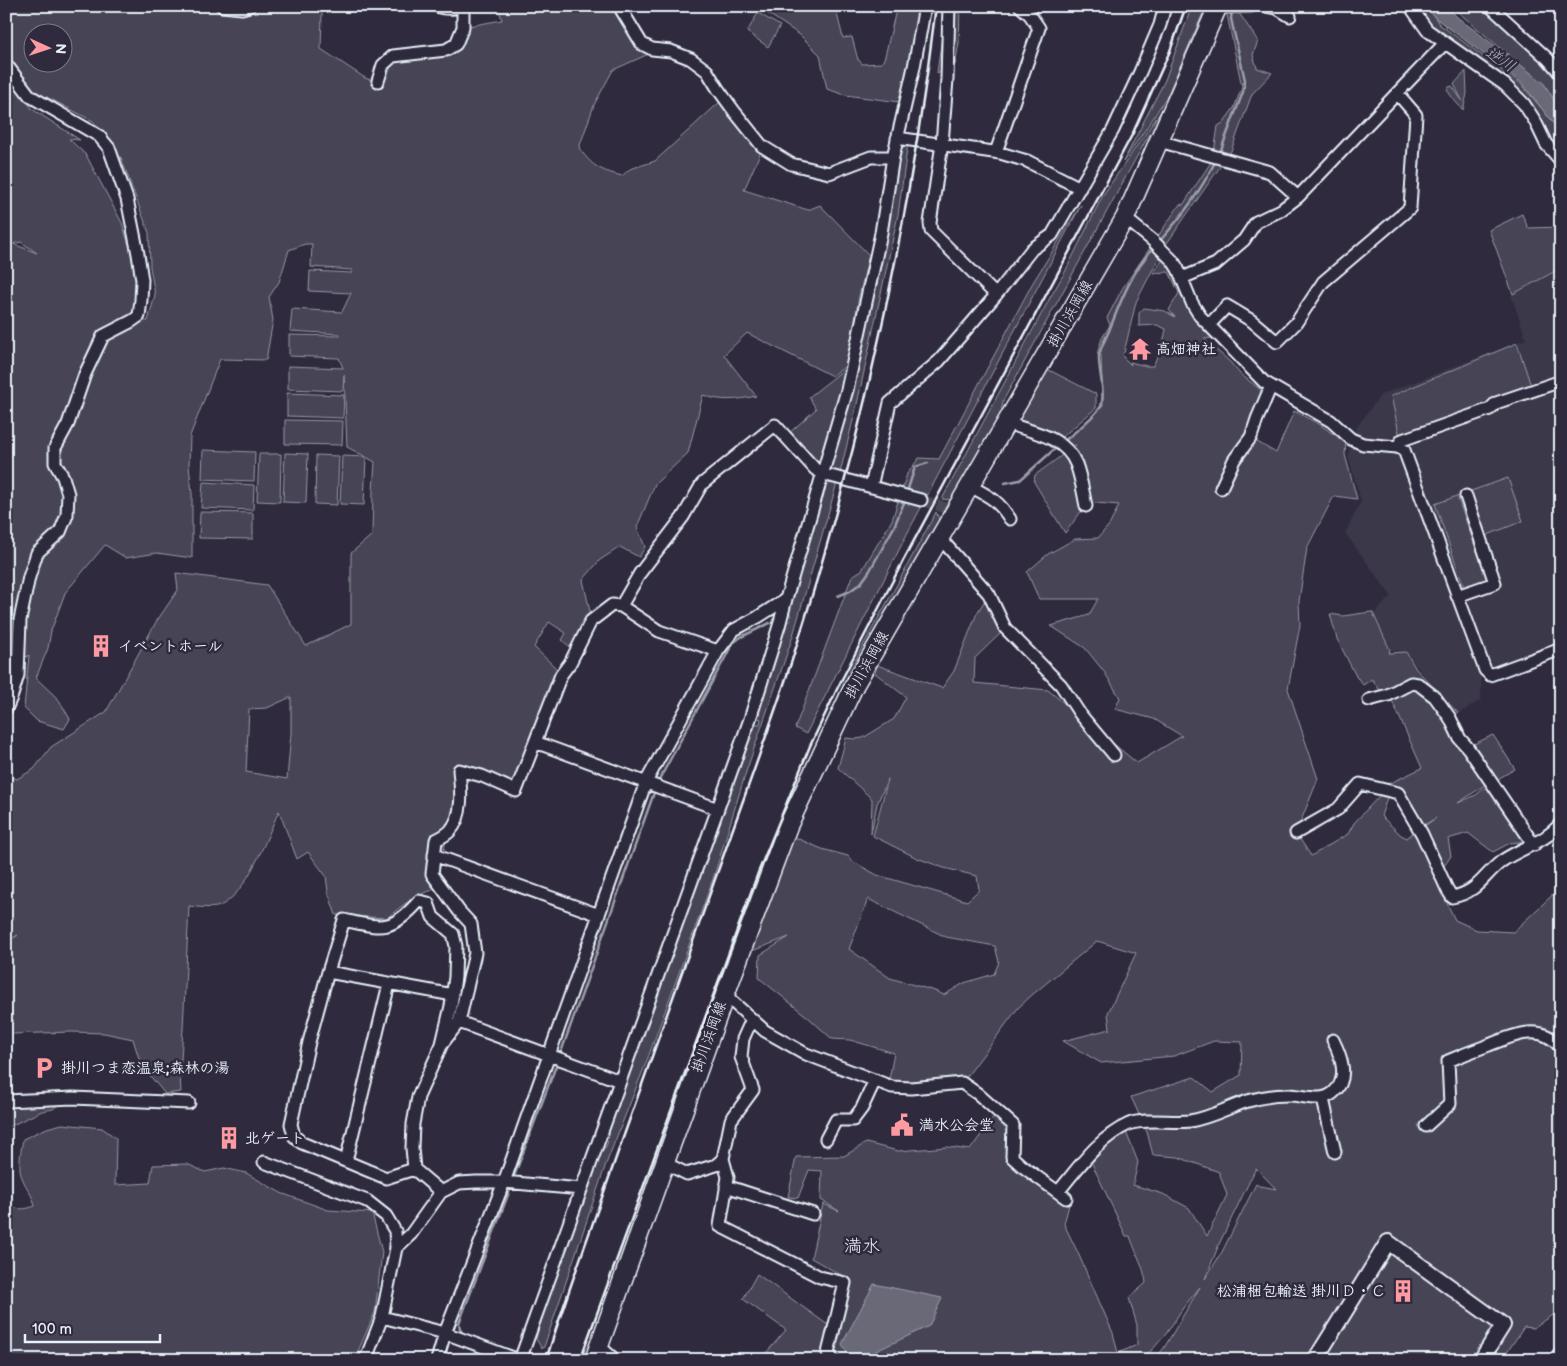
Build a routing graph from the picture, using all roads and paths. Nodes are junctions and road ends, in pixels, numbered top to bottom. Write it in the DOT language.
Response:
graph roads {
  1 [pos="222,6"];
  2 [pos="249,6"];
  3 [pos="437,6"];
  4 [pos="462,6"];
  5 [pos="619,6"];
  6 [pos="925,6"];
  7 [pos="949,6"];
  8 [pos="1020,6"];
  9 [pos="1164,6"];
  10 [pos="1218,6"];
  11 [pos="1251,6"];
  12 [pos="1266,6"];
  13 [pos="1410,6"];
  14 [pos="1490,6"];
  15 [pos="1225,7"];
  16 [pos="1237,7"];
  17 [pos="1290,16"];
  18 [pos="1445,43"];
  19 [pos="6,64"];
  20 [pos="1561,74"];
  21 [pos="378,81"];
  22 [pos="1397,93"];
  23 [pos="897,138"];
  24 [pos="1159,141"];
  25 [pos="942,144"];
  26 [pos="996,152"];
  27 [pos="893,157"];
  28 [pos="1561,161"];
  29 [pos="1080,188"];
  30 [pos="1298,196"];
  31 [pos="1125,218"];
  32 [pos="1182,278"];
  33 [pos="996,294"];
  34 [pos="1209,325"];
  35 [pos="1561,381"];
  36 [pos="1271,386"];
  37 [pos="1007,422"];
  38 [pos="1397,447"];
  39 [pos="823,474"];
  40 [pos="970,486"];
  41 [pos="871,487"];
  42 [pos="1221,488"];
  43 [pos="1466,496"];
  44 [pos="917,499"];
  45 [pos="1086,506"];
  46 [pos="1010,519"];
  47 [pos="940,538"];
  48 [pos="1457,596"];
  49 [pos="785,604"];
  50 [pos="621,606"];
  51 [pos="1561,649"];
  52 [pos="718,651"];
  53 [pos="1368,700"];
  54 [pos="6,709"];
  55 [pos="535,742"];
  56 [pos="1114,755"];
  57 [pos="646,782"];
  58 [pos="718,809"];
  59 [pos="1561,823"];
  60 [pos="1296,833"];
  61 [pos="1534,844"];
  62 [pos="434,855"];
  63 [pos="599,915"];
  64 [pos="328,972"];
  65 [pos="390,984"];
  66 [pos="453,995"];
  67 [pos="725,995"];
  68 [pos="752,1019"];
  69 [pos="459,1022"];
  70 [pos="1332,1040"];
  71 [pos="442,1044"];
  72 [pos="1561,1048"];
  73 [pos="549,1056"];
  74 [pos="874,1080"];
  75 [pos="620,1081"];
  76 [pos="1323,1099"];
  77 [pos="6,1101"];
  78 [pos="189,1103"];
  79 [pos="1426,1126"];
  80 [pos="826,1139"];
  81 [pos="1335,1152"];
  82 [pos="723,1158"];
  83 [pos="346,1161"];
  84 [pos="264,1162"];
  85 [pos="665,1163"];
  86 [pos="414,1169"];
  87 [pos="504,1182"];
  88 [pos="726,1186"];
  89 [pos="581,1189"];
  90 [pos="440,1192"];
  91 [pos="813,1214"];
  92 [pos="396,1248"];
  93 [pos="382,1317"];
  94 [pos="445,1333"];
  95 [pos="597,1353"];
  96 [pos="1561,1354"];
  97 [pos="363,1360"];
  98 [pos="437,1360"];
  99 [pos="520,1360"];
  100 [pos="615,1360"];
  101 [pos="833,1360"];
  102 [pos="1315,1360"];
  103 [pos="1481,1360"];
  104 [pos="1556,1360"];
  1 -- 2 [label="street"];
  3 -- 4 [label="street"];
  4 -- 21 [label="street"];
  5 -- 27 [label="street"];
  6 -- 23 [label="street"];
  7 -- 25 [label="street"];
  8 -- 26 [label="street"];
  9 -- 29 [label="street"];
  10 -- 15 [label="street"];
  10 -- 24 [label="main road, 掛川浜岡線"];
  11 -- 16 [label="street"];
  12 -- 17 [label="street"];
  13 -- 18 [label="street"];
  14 -- 20 [label="street"];
  15 -- 16 [label="street"];
  18 -- 22 [label="street"];
  18 -- 28 [label="street"];
  19 -- 54 [label="street"];
  22 -- 30 [label="street"];
  22 -- 34 [label="street"];
  23 -- 25 [label="street"];
  23 -- 27 [label="street"];
  24 -- 30 [label="street"];
  24 -- 31 [label="main road, 掛川浜岡線"];
  25 -- 26 [label="street"];
  25 -- 33 [label="street"];
  26 -- 29 [label="street"];
  27 -- 39 [label="street"];
  29 -- 33 [label="street"];
  30 -- 32 [label="street"];
  31 -- 32 [label="street"];
  31 -- 37 [label="main road, 掛川浜岡線"];
  32 -- 34 [label="street"];
  33 -- 41 [label="street"];
  34 -- 36 [label="street"];
  35 -- 38 [label="street"];
  36 -- 38 [label="street"];
  36 -- 42 [label="street"];
  37 -- 40 [label="main road, 掛川浜岡線"];
  37 -- 45 [label="street"];
  38 -- 48 [label="street"];
  39 -- 41 [label="street"];
  39 -- 49 [label="street"];
  39 -- 50 [label="street"];
  40 -- 46 [label="street"];
  40 -- 47 [label="main road, 掛川浜岡線"];
  41 -- 44 [label="street"];
  43 -- 48 [label="street"];
  47 -- 56 [label="street"];
  47 -- 67 [label="main road, 掛川浜岡線"];
  48 -- 51 [label="street"];
  49 -- 52 [label="street"];
  49 -- 58 [label="street"];
  50 -- 52 [label="street"];
  50 -- 55 [label="street"];
  52 -- 57 [label="street"];
  53 -- 61 [label="street"];
  55 -- 57 [label="street"];
  55 -- 62 [label="street"];
  57 -- 58 [label="street"];
  57 -- 63 [label="street"];
  58 -- 75 [label="street"];
  59 -- 61 [label="street"];
  60 -- 61 [label="street"];
  62 -- 63 [label="street"];
  62 -- 69 [label="street"];
  63 -- 73 [label="street"];
  64 -- 65 [label="street"];
  64 -- 66 [label="street"];
  64 -- 83 [label="street"];
  65 -- 66 [label="street"];
  65 -- 83 [label="street"];
  66 -- 71 [label="street"];
  67 -- 68 [label="street"];
  67 -- 85 [label="main road, 掛川浜岡線"];
  68 -- 74 [label="street"];
  68 -- 82 [label="street"];
  69 -- 71 [label="street"];
  69 -- 73 [label="street"];
  70 -- 76 [label="street"];
  71 -- 86 [label="street"];
  72 -- 79 [label="street"];
  73 -- 75 [label="street"];
  73 -- 87 [label="street"];
  74 -- 76 [label="street"];
  74 -- 80 [label="street"];
  75 -- 89 [label="street"];
  76 -- 81 [label="street"];
  77 -- 78 [label="street"];
  82 -- 85 [label="street"];
  82 -- 88 [label="street"];
  83 -- 86 [label="street"];
  84 -- 92 [label="street"];
  85 -- 95 [label="main road, 掛川浜岡線"];
  86 -- 90 [label="street"];
  87 -- 89 [label="street"];
  87 -- 90 [label="street"];
  87 -- 94 [label="street"];
  88 -- 91 [label="street"];
  88 -- 101 [label="street"];
  89 -- 99 [label="street"];
  90 -- 92 [label="street"];
  92 -- 93 [label="street"];
  93 -- 94 [label="street"];
  93 -- 97 [label="street"];
  94 -- 98 [label="street"];
  94 -- 99 [label="street"];
  95 -- 100 [label="street"];
  96 -- 104 [label="street"];
  102 -- 103 [label="street"];
}
